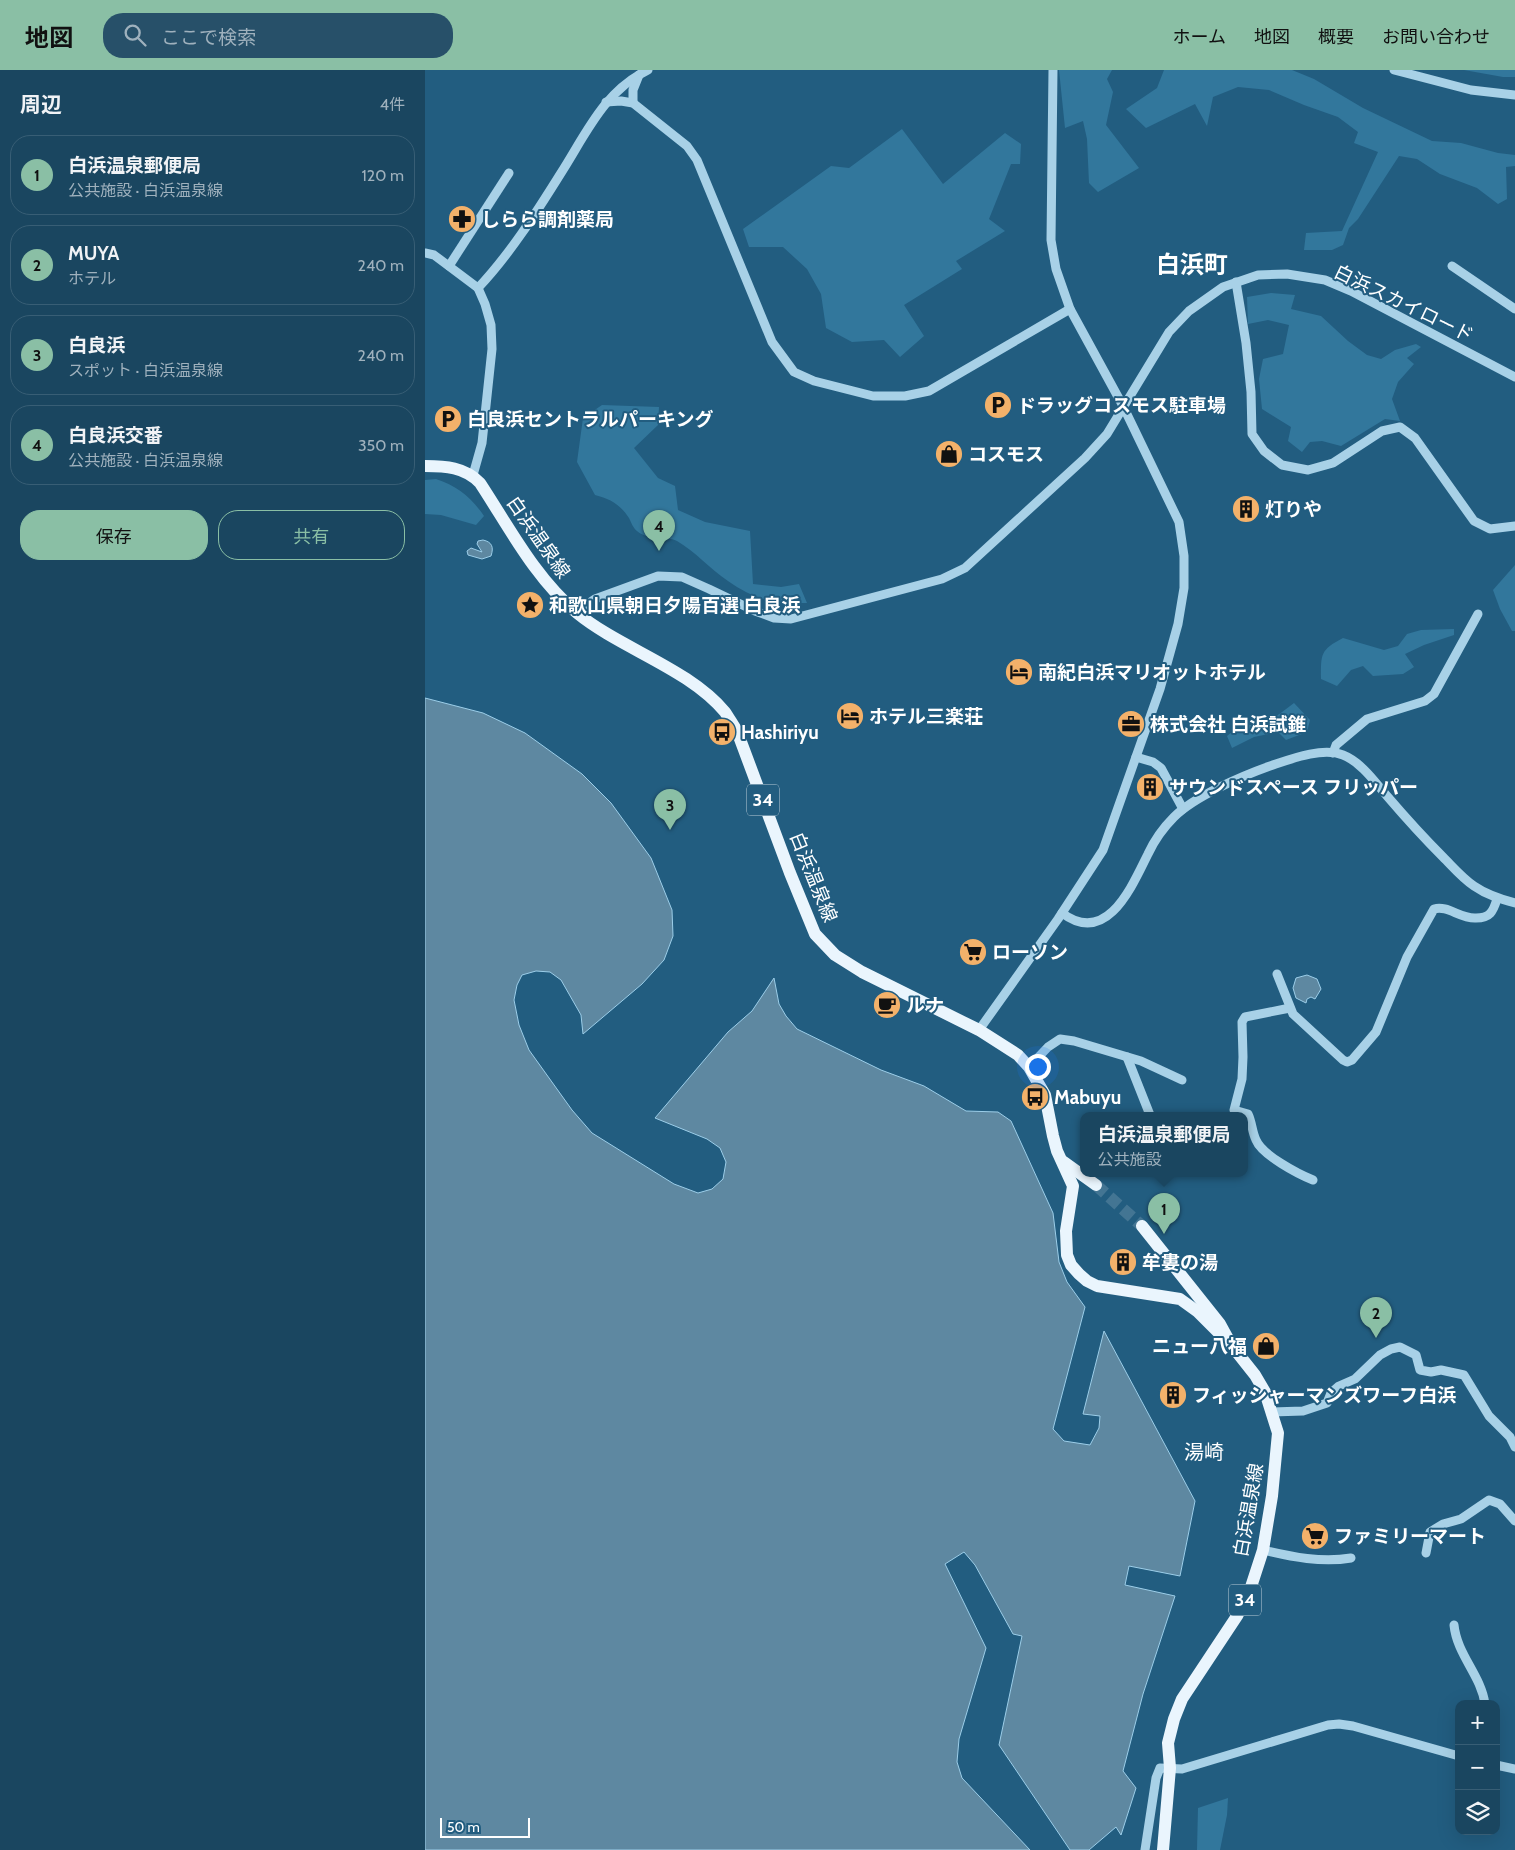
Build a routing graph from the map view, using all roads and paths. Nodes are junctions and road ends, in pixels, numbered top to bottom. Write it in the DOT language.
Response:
graph roads {
  1 [pos="648,70"];
  2 [pos="1053,70"];
  3 [pos="1394,70"];
  4 [pos="639,74"];
  5 [pos="1515,96"];
  6 [pos="606,102"];
  7 [pos="633,104"];
  8 [pos="509,173"];
  9 [pos="425,253"];
  10 [pos="449,266"];
  11 [pos="1452,266"];
  12 [pos="1237,282"];
  13 [pos="478,288"];
  14 [pos="1070,309"];
  15 [pos="1515,309"];
  16 [pos="1515,377"];
  17 [pos="1123,406"];
  18 [pos="425,466"];
  19 [pos="473,475"];
  20 [pos="1515,526"];
  21 [pos="576,612"];
  22 [pos="1478,614"];
  23 [pos="1333,753"];
  24 [pos="1135,757"];
  25 [pos="1183,809"];
  26 [pos="1497,899"];
  27 [pos="1515,903"];
  28 [pos="1062,913"];
  29 [pos="1277,974"];
  30 [pos="1290,1008"];
  31 [pos="979,1030"];
  32 [pos="1127,1057"];
  33 [pos="1029,1067"];
  34 [pos="1181,1080"];
  35 [pos="1149,1112"];
  36 [pos="1240,1112"];
  37 [pos="1248,1117"];
  38 [pos="1061,1161"];
  39 [pos="1080,1174"];
  40 [pos="1084,1177"];
  41 [pos="1313,1180"];
  42 [pos="1096,1185"];
  43 [pos="1142,1226"];
  44 [pos="1232,1346"];
  45 [pos="1272,1412"];
  46 [pos="1515,1447"];
  47 [pos="1515,1521"];
  48 [pos="1263,1550"];
  49 [pos="1426,1553"];
  50 [pos="1351,1558"];
  51 [pos="1454,1625"];
  52 [pos="1484,1700"];
  53 [pos="1455,1755"];
  54 [pos="1500,1766"];
  55 [pos="1170,1768"];
  56 [pos="1515,1769"];
  57 [pos="1145,1850"];
  58 [pos="1163,1850"];
  1 -- 4 [label="street"];
  2 -- 14 [label="street"];
  3 -- 5 [label="street"];
  4 -- 6 [label="street"];
  4 -- 7 [label="street"];
  6 -- 7 [label="street"];
  6 -- 13 [label="street"];
  7 -- 14 [label="street"];
  8 -- 10 [label="street"];
  9 -- 10 [label="street"];
  10 -- 13 [label="street"];
  11 -- 15 [label="street"];
  12 -- 16 [label="street, 白浜スカイロード"];
  12 -- 17 [label="street, 白浜スカイロード"];
  12 -- 20 [label="street"];
  13 -- 19 [label="street"];
  14 -- 17 [label="street"];
  17 -- 21 [label="street, 白浜スカイロード"];
  17 -- 24 [label="street"];
  18 -- 19 [label="main road"];
  19 -- 21 [label="main road, 白浜温泉線 / 34"];
  21 -- 31 [label="main road, 白浜温泉線 / 34"];
  22 -- 23 [label="street"];
  23 -- 25 [label="street"];
  23 -- 26 [label="street"];
  24 -- 25 [label="street"];
  24 -- 28 [label="street"];
  25 -- 28 [label="street"];
  26 -- 27 [label="street"];
  26 -- 30 [label="street"];
  28 -- 31 [label="street"];
  29 -- 30 [label="street"];
  30 -- 36 [label="street"];
  31 -- 33 [label="main road, 白浜温泉線 / 34"];
  32 -- 33 [label="street"];
  32 -- 34 [label="street"];
  32 -- 35 [label="street"];
  33 -- 38 [label="main road, 白浜温泉線 / 34"];
  37 -- 41 [label="street"];
  38 -- 39 [label="main road"];
  38 -- 44 [label="main road, 白浜温泉線 / 34"];
  40 -- 42 [label="main road"];
  43 -- 44 [label="main road, 白浜温泉線 / 34"];
  44 -- 45 [label="main road, 白浜温泉線 / 34"];
  45 -- 46 [label="street"];
  45 -- 48 [label="main road, 白浜温泉線 / 34"];
  47 -- 49 [label="street"];
  48 -- 50 [label="street"];
  48 -- 55 [label="main road, 白浜温泉線 / 34"];
  51 -- 52 [label="street"];
  53 -- 55 [label="street"];
  54 -- 56 [label="street"];
  55 -- 57 [label="street"];
  55 -- 58 [label="main road, 白浜温泉線 / 34"];
}
